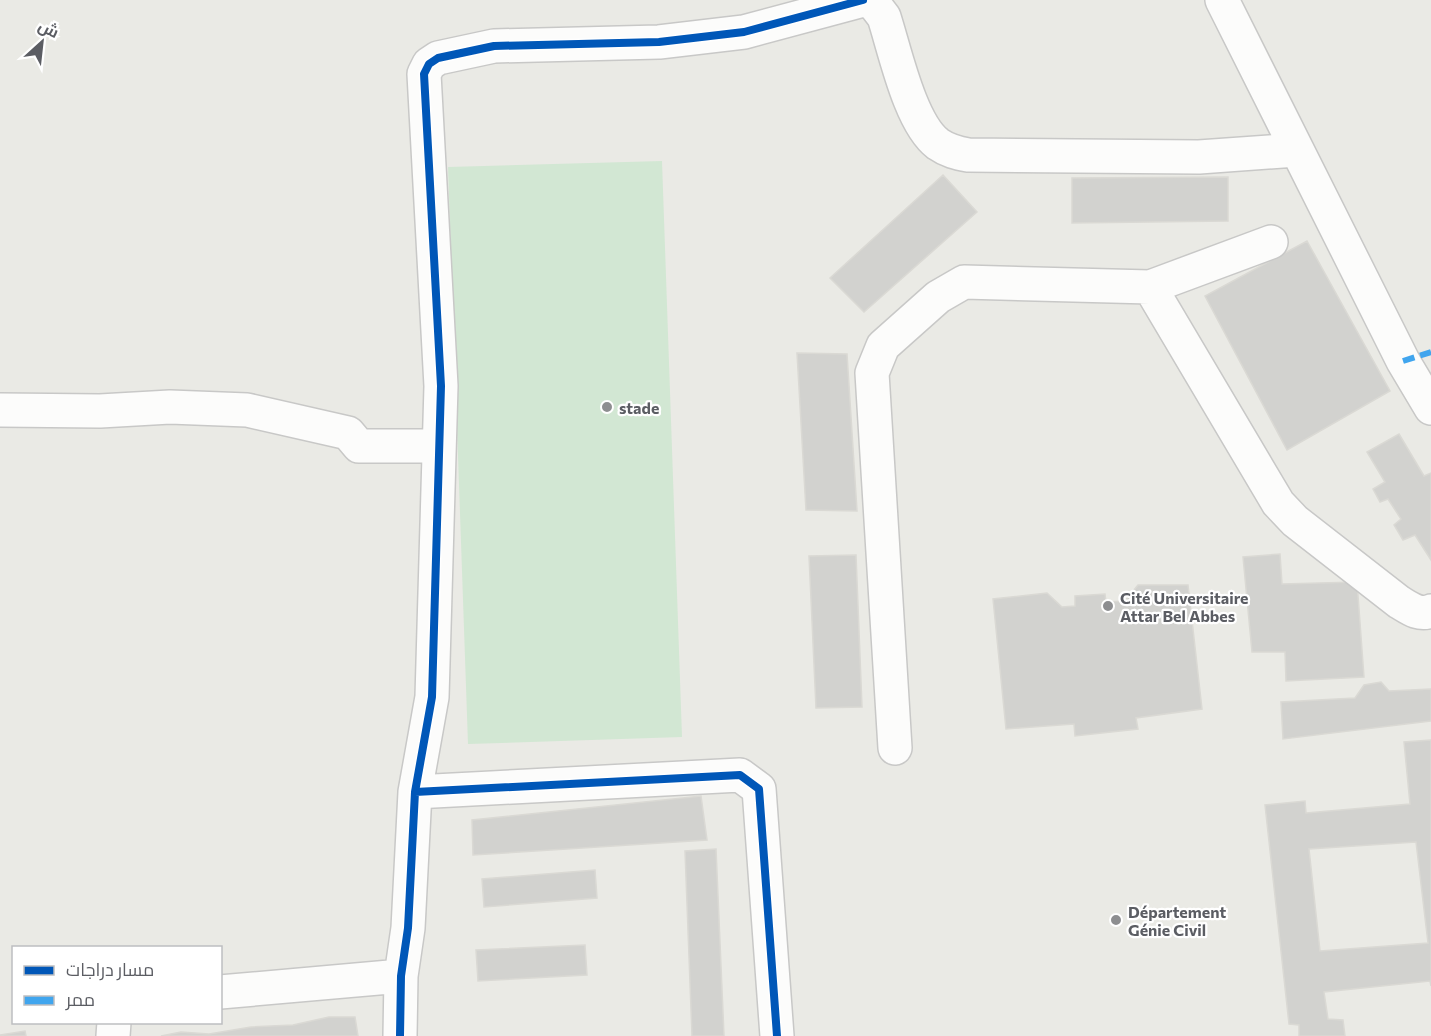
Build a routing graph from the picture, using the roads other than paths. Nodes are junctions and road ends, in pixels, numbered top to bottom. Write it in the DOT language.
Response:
graph roads {
  1 [pos="864,0"];
  2 [pos="1222,0"];
  3 [pos="1296,150"];
  4 [pos="1271,242"];
  5 [pos="1150,287"];
  6 [pos="1431,408"];
  7 [pos="0,410"];
  8 [pos="439,446"];
  9 [pos="1431,611"];
  10 [pos="895,748"];
  11 [pos="415,792"];
  12 [pos="401,976"];
  13 [pos="222,992"];
  14 [pos="400,1036"];
  15 [pos="777,1036"];
  1 -- 3 [label="street"];
  1 -- 8 [label="street"];
  2 -- 3 [label="street"];
  3 -- 6 [label="street"];
  4 -- 5 [label="street"];
  5 -- 9 [label="street"];
  5 -- 10 [label="street"];
  7 -- 8 [label="street"];
  8 -- 11 [label="street"];
  11 -- 12 [label="street"];
  11 -- 15 [label="street"];
  12 -- 13 [label="street"];
  12 -- 14 [label="street"];
}
